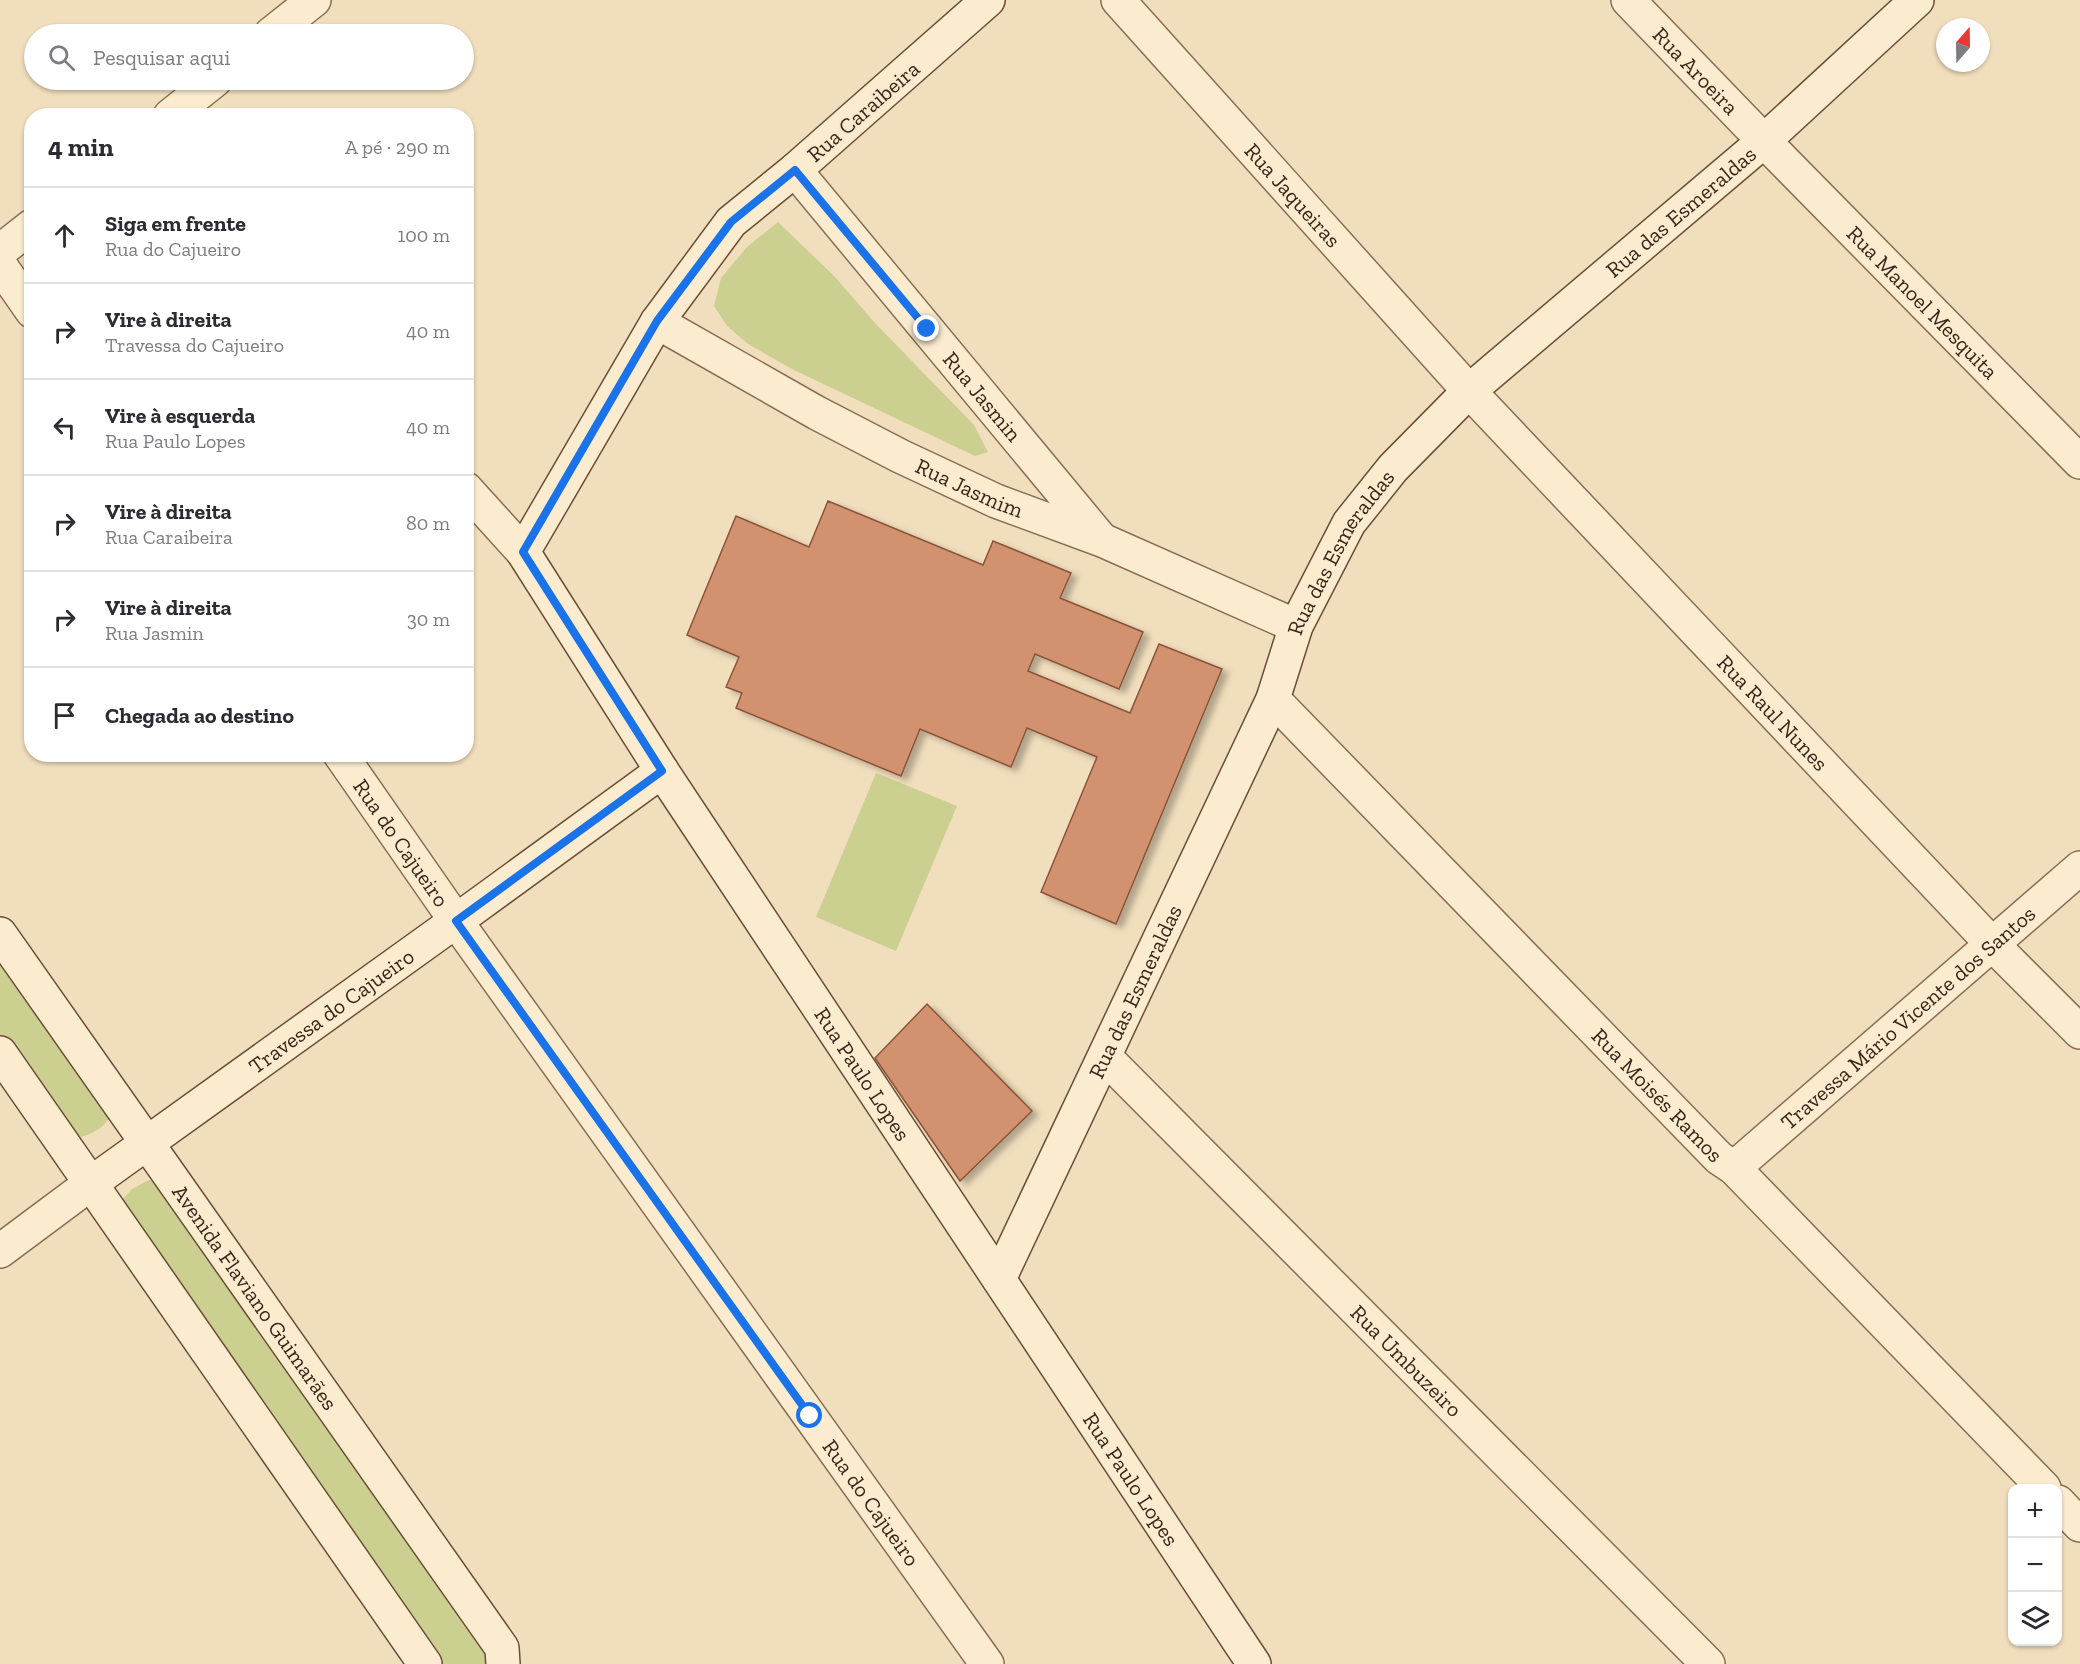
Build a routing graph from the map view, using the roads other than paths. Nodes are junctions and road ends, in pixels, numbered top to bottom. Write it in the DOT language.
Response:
graph roads {
  1 [pos="315,0"];
  2 [pos="988,0"];
  3 [pos="1118,0"];
  4 [pos="1628,0"];
  5 [pos="1917,0"];
  6 [pos="284,24"];
  7 [pos="202,90"];
  8 [pos="180,108"];
  9 [pos="1764,141"];
  10 [pos="795,170"];
  11 [pos="24,232"];
  12 [pos="0,251"];
  13 [pos="0,265"];
  14 [pos="24,300"];
  15 [pos="657,321"];
  16 [pos="1469,391"];
  17 [pos="2080,462"];
  18 [pos="474,498"];
  19 [pos="1102,540"];
  20 [pos="523,552"];
  21 [pos="1296,626"];
  22 [pos="1273,699"];
  23 [pos="346,762"];
  24 [pos="662,771"];
  25 [pos="2080,868"];
  26 [pos="456,921"];
  27 [pos="0,934"];
  28 [pos="1992,944"];
  29 [pos="2080,1032"];
  30 [pos="0,1053"];
  31 [pos="1105,1057"];
  32 [pos="148,1143"];
  33 [pos="1734,1168"];
  34 [pos="90,1184"];
  35 [pos="0,1251"];
  36 [pos="999,1279"];
  37 [pos="2040,1484"];
  38 [pos="2062,1506"];
  39 [pos="2080,1526"];
  40 [pos="425,1664"];
  41 [pos="503,1664"];
  42 [pos="987,1664"];
  43 [pos="1254,1664"];
  44 [pos="1708,1664"];
  1 -- 6 [label="street"];
  2 -- 10 [label="street, Rua Caraibeira"];
  3 -- 16 [label="street, Rua Jaqueiras"];
  4 -- 9 [label="street, Rua Aroeira"];
  5 -- 9 [label="street, Rua das Esmeraldas"];
  7 -- 8 [label="street"];
  9 -- 16 [label="street, Rua das Esmeraldas"];
  9 -- 17 [label="street, Rua Manoel Mesquita"];
  10 -- 15 [label="street, Rua Caraibeira"];
  10 -- 19 [label="street, Rua Jasmin"];
  11 -- 12 [label="street"];
  13 -- 14 [label="street"];
  15 -- 19 [label="street, Rua Jasmim"];
  15 -- 20 [label="street, Rua Caraibeira"];
  16 -- 21 [label="street, Rua das Esmeraldas"];
  16 -- 28 [label="street, Rua Raul Nunes"];
  18 -- 20 [label="street, Rua Paulo Lopes"];
  19 -- 21 [label="street, Rua Jasmim"];
  20 -- 24 [label="street, Rua Paulo Lopes"];
  21 -- 22 [label="street, Rua das Esmeraldas"];
  22 -- 31 [label="street, Rua das Esmeraldas"];
  22 -- 33 [label="street, Rua Moisés Ramos"];
  23 -- 26 [label="street, Rua do Cajueiro"];
  24 -- 26 [label="street, Travessa do Cajueiro"];
  24 -- 36 [label="street, Rua Paulo Lopes"];
  25 -- 28 [label="street, Travessa Mário Vicente dos Santos"];
  26 -- 32 [label="street, Travessa do Cajueiro"];
  26 -- 42 [label="street, Rua do Cajueiro"];
  27 -- 32 [label="street, Avenida Flaviano Guimarães"];
  28 -- 29 [label="street, Rua Raul Nunes"];
  28 -- 33 [label="street, Travessa Mário Vicente dos Santos"];
  30 -- 34 [label="street"];
  31 -- 36 [label="street, Rua das Esmeraldas"];
  31 -- 44 [label="street, Rua Umbuzeiro"];
  32 -- 34 [label="street, Travessa do Cajueiro"];
  32 -- 41 [label="street, Avenida Flaviano Guimarães"];
  33 -- 37 [label="street, Rua Moisés Ramos"];
  34 -- 35 [label="street, Travessa do Cajueiro"];
  34 -- 40 [label="street"];
  36 -- 43 [label="street, Rua Paulo Lopes"];
  38 -- 39 [label="street"];
}
